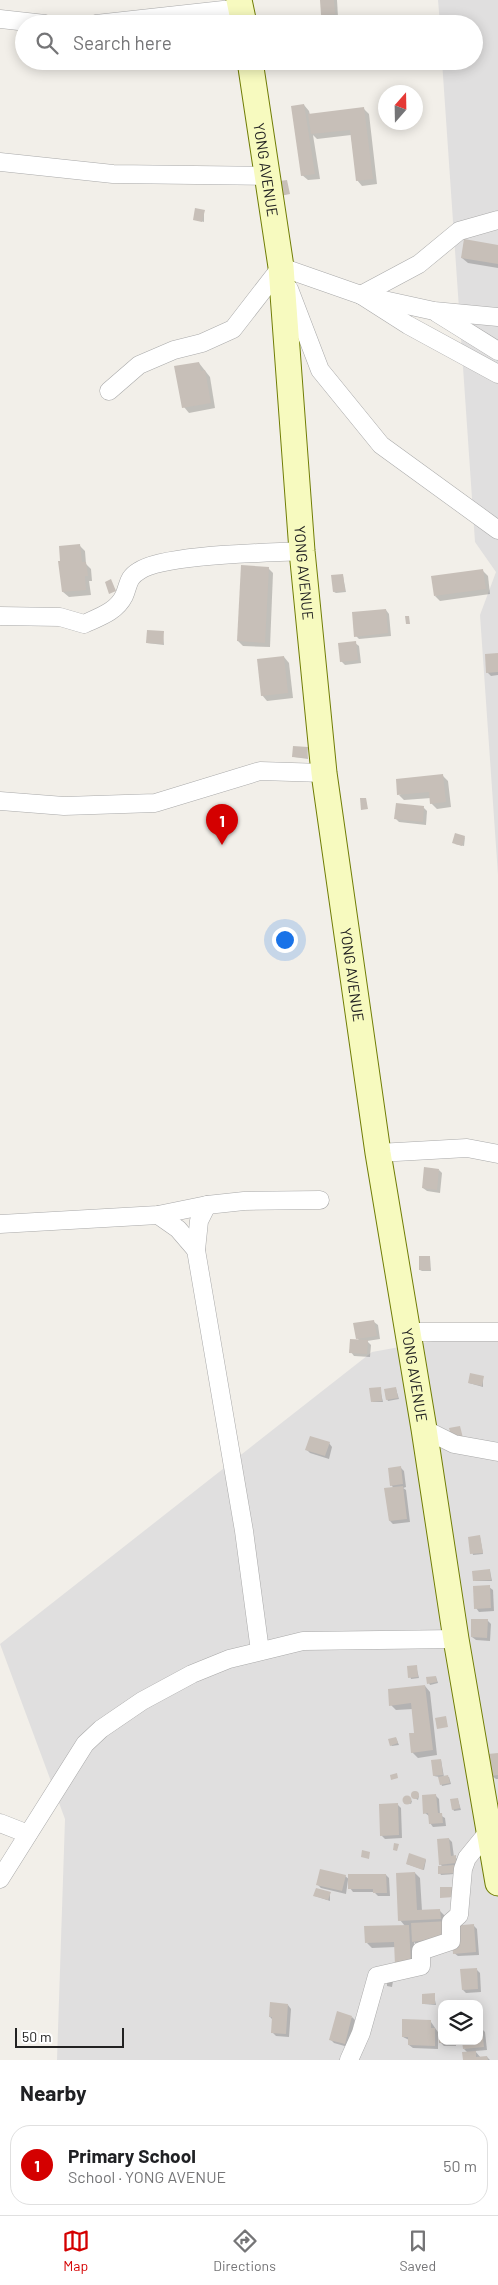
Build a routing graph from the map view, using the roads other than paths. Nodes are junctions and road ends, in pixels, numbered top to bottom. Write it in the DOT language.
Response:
graph roads {
  1 [pos="241,11"];
  2 [pos="196,15"];
  3 [pos="0,19"];
  4 [pos="15,21"];
  5 [pos="251,70"];
  6 [pos="0,162"];
  7 [pos="269,176"];
  8 [pos="498,220"];
  9 [pos="281,267"];
  10 [pos="361,295"];
  11 [pos="434,311"];
  12 [pos="498,317"];
  13 [pos="498,351"];
  14 [pos="498,374"];
  15 [pos="109,391"];
  16 [pos="498,530"];
  17 [pos="302,550"];
  18 [pos="0,616"];
  19 [pos="324,773"];
  20 [pos="0,801"];
  21 [pos="498,1140"];
  22 [pos="467,1148"];
  23 [pos="378,1153"];
  24 [pos="498,1154"];
  25 [pos="320,1200"];
  26 [pos="207,1204"];
  27 [pos="158,1215"];
  28 [pos="0,1224"];
  29 [pos="196,1250"];
  30 [pos="408,1332"];
  31 [pos="498,1332"];
  32 [pos="424,1429"];
  33 [pos="498,1452"];
  34 [pos="456,1639"];
  35 [pos="260,1651"];
  36 [pos="0,1823"];
  37 [pos="489,1831"];
  38 [pos="28,1834"];
  39 [pos="0,1879"];
  40 [pos="498,1883"];
  41 [pos="349,2060"];
  1 -- 2 [label="street"];
  3 -- 4 [label="street"];
  5 -- 7 [label="street, YONG AVENUE"];
  6 -- 7 [label="street"];
  7 -- 9 [label="street, YONG AVENUE"];
  8 -- 10 [label="street"];
  9 -- 10 [label="street"];
  9 -- 15 [label="street"];
  9 -- 16 [label="street"];
  9 -- 17 [label="street, YONG AVENUE"];
  10 -- 11 [label="street"];
  10 -- 14 [label="street"];
  11 -- 12 [label="street"];
  11 -- 13 [label="street"];
  17 -- 18 [label="street"];
  17 -- 19 [label="street, YONG AVENUE"];
  19 -- 20 [label="street"];
  19 -- 23 [label="street, YONG AVENUE"];
  21 -- 22 [label="street"];
  22 -- 23 [label="street"];
  22 -- 24 [label="street"];
  23 -- 30 [label="street, YONG AVENUE"];
  25 -- 26 [label="street"];
  26 -- 27 [label="street"];
  26 -- 29 [label="street"];
  27 -- 28 [label="street"];
  27 -- 29 [label="street"];
  29 -- 35 [label="street"];
  30 -- 31 [label="street"];
  30 -- 32 [label="street, YONG AVENUE"];
  32 -- 33 [label="street"];
  32 -- 34 [label="street, YONG AVENUE"];
  34 -- 35 [label="street"];
  34 -- 37 [label="street, YONG AVENUE"];
  35 -- 38 [label="street"];
  36 -- 38 [label="street"];
  37 -- 40 [label="street, YONG AVENUE"];
  37 -- 41 [label="street"];
  38 -- 39 [label="street"];
}
